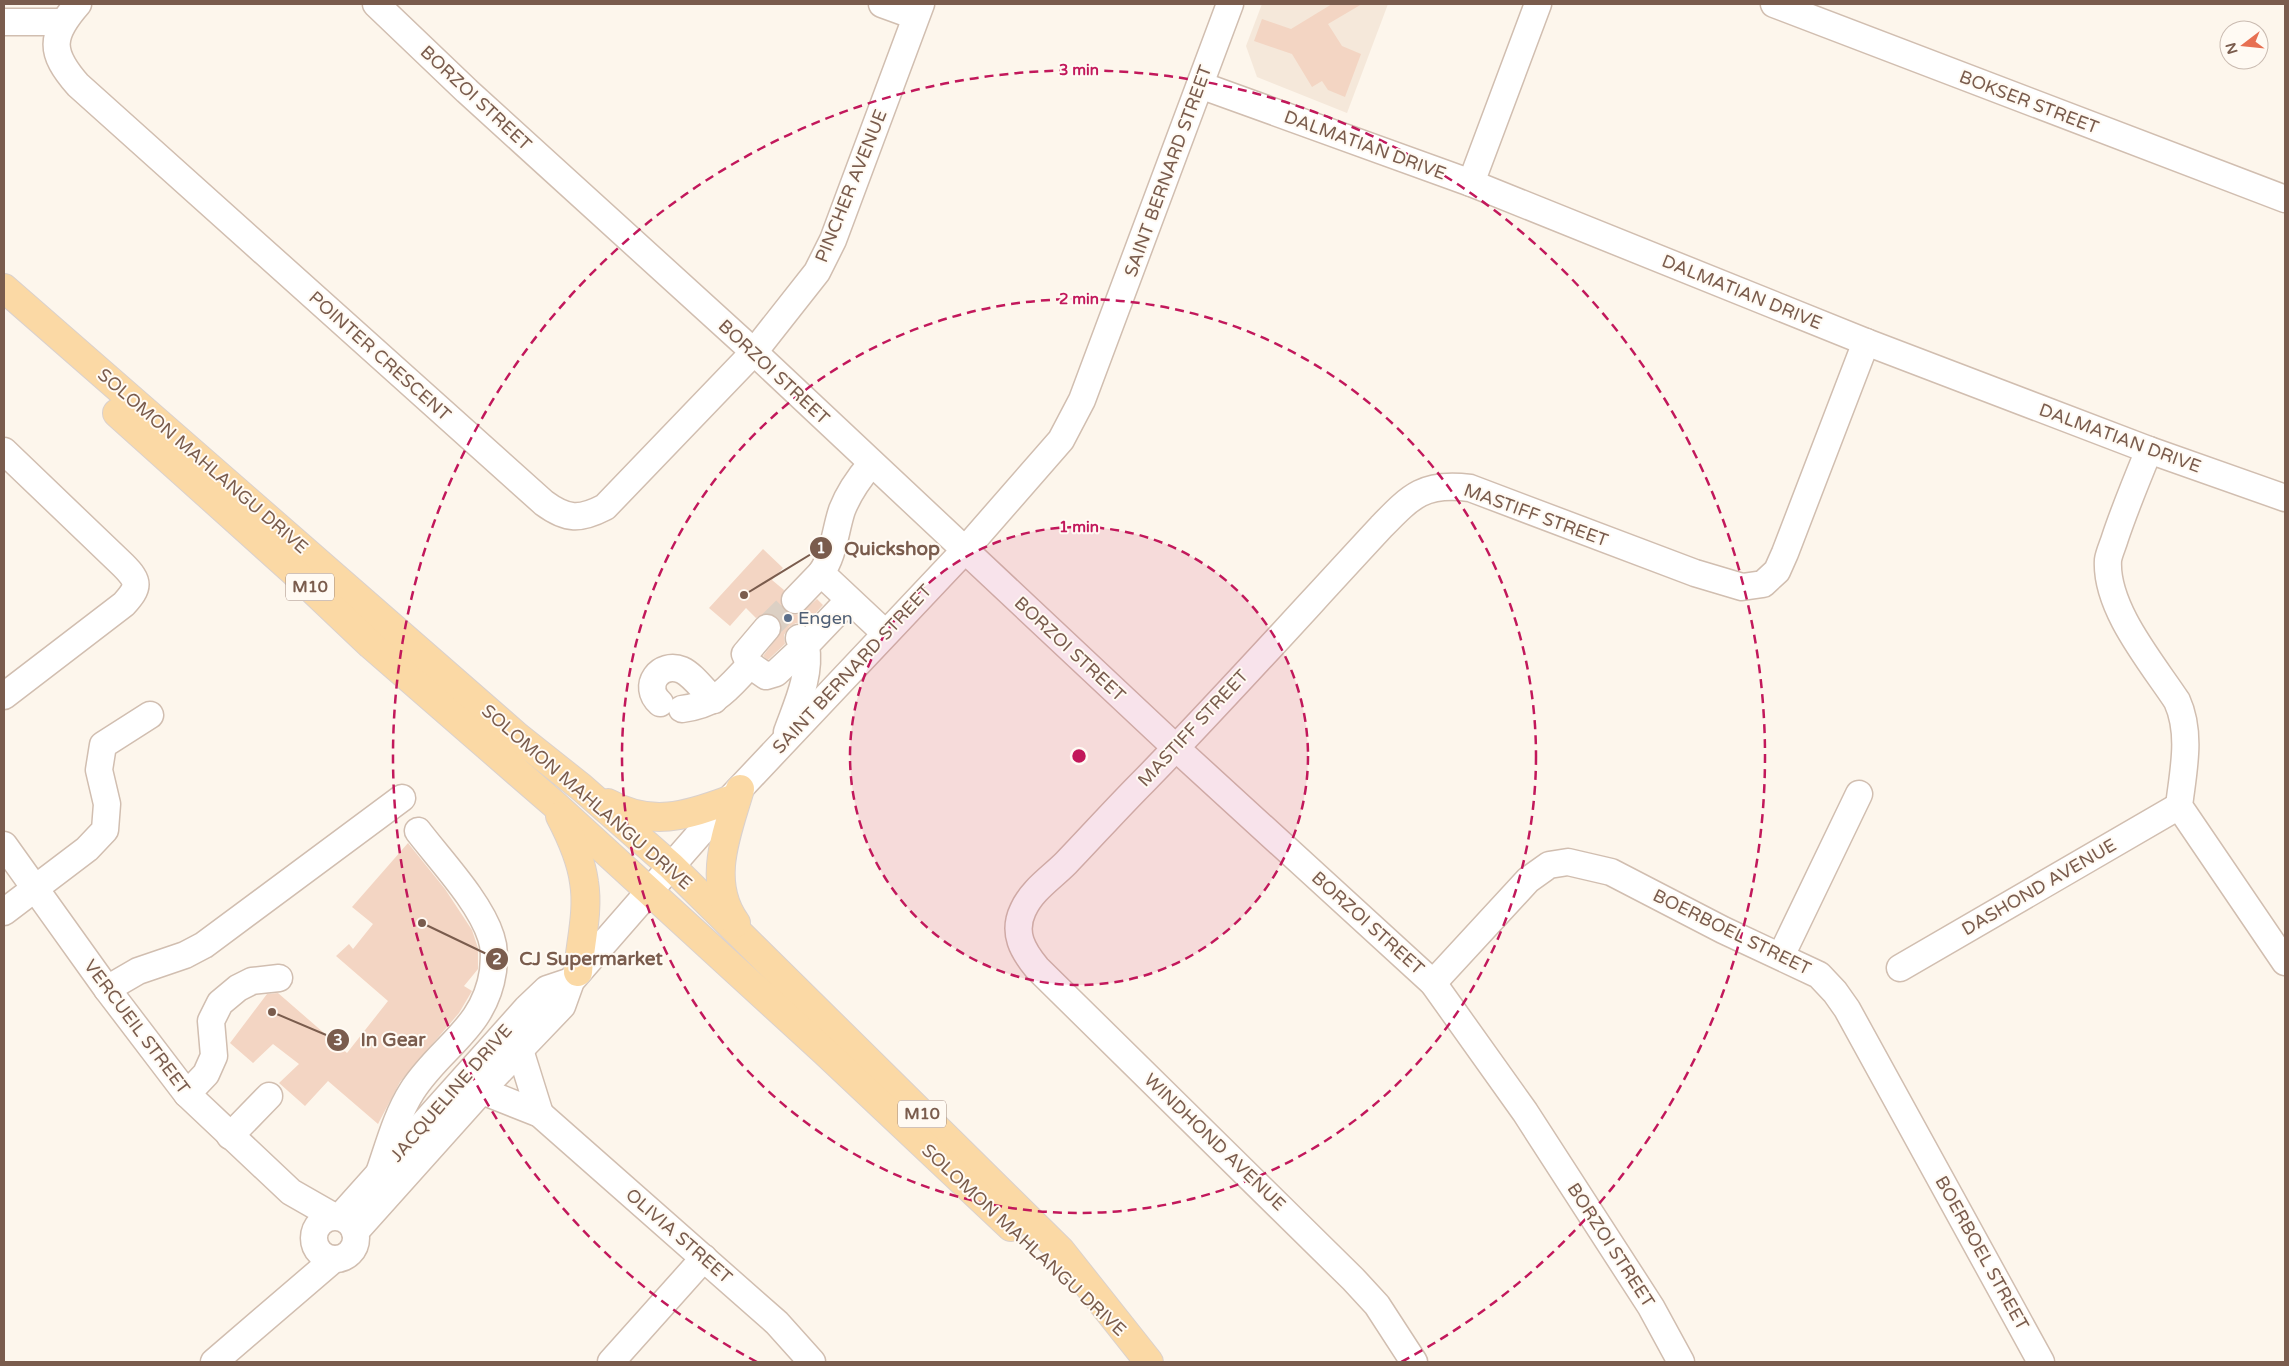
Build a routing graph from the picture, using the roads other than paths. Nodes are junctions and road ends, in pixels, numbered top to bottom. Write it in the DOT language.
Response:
graph roads {
  1 [pos="376,4"];
  2 [pos="882,4"];
  3 [pos="1230,4"];
  4 [pos="1538,4"];
  5 [pos="1774,4"];
  6 [pos="918,10"];
  7 [pos="70,13"];
  8 [pos="4,22"];
  9 [pos="1200,85"];
  10 [pos="1471,183"];
  11 [pos="2285,199"];
  12 [pos="4,288"];
  13 [pos="4,311"];
  14 [pos="1866,342"];
  15 [pos="754,352"];
  16 [pos="2150,450"];
  17 [pos="4,451"];
  18 [pos="872,464"];
  19 [pos="2285,498"];
  20 [pos="965,550"];
  21 [pos="821,573"];
  22 [pos="795,600"];
  23 [pos="848,601"];
  24 [pos="767,628"];
  25 [pos="885,633"];
  26 [pos="803,642"];
  27 [pos="750,665"];
  28 [pos="8,683"];
  29 [pos="714,700"];
  30 [pos="150,715"];
  31 [pos="784,741"];
  32 [pos="1176,748"];
  33 [pos="581,787"];
  34 [pos="734,794"];
  35 [pos="1859,794"];
  36 [pos="402,798"];
  37 [pos="554,804"];
  38 [pos="2179,806"];
  39 [pos="418,831"];
  40 [pos="4,845"];
  41 [pos="671,866"];
  42 [pos="35,890"];
  43 [pos="649,892"];
  44 [pos="4,912"];
  45 [pos="1018,924"];
  46 [pos="1781,956"];
  47 [pos="761,957"];
  48 [pos="2285,962"];
  49 [pos="1900,968"];
  50 [pos="575,976"];
  51 [pos="279,978"];
  52 [pos="1433,982"];
  53 [pos="107,989"];
  54 [pos="520,1050"];
  55 [pos="482,1091"];
  56 [pos="187,1094"];
  57 [pos="269,1096"];
  58 [pos="540,1114"];
  59 [pos="230,1136"];
  60 [pos="378,1176"];
  61 [pos="291,1192"];
  62 [pos="343,1222"];
  63 [pos="321,1246"];
  64 [pos="704,1258"];
  65 [pos="1141,1353"];
  66 [pos="214,1362"];
  67 [pos="611,1362"];
  68 [pos="812,1362"];
  69 [pos="1414,1362"];
  70 [pos="1681,1362"];
  71 [pos="2041,1362"];
  1 -- 15 [label="street, BORZOI STREET"];
  2 -- 6 [label="street"];
  3 -- 9 [label="street, SAINT BERNARD STREET"];
  4 -- 10 [label="street"];
  5 -- 11 [label="street, BOKSER STREET"];
  6 -- 15 [label="street, PINCHER AVENUE"];
  7 -- 8 [label="street"];
  7 -- 15 [label="street, POINTER CRESCENT"];
  9 -- 10 [label="street, DALMATIAN DRIVE"];
  9 -- 20 [label="street, SAINT BERNARD STREET"];
  10 -- 14 [label="street, DALMATIAN DRIVE"];
  12 -- 33 [label="main road, SOLOMON MAHLANGU DRIVE"];
  13 -- 37 [label="main road, SOLOMON MAHLANGU DRIVE / M10"];
  14 -- 16 [label="street, DALMATIAN DRIVE"];
  14 -- 32 [label="street, MASTIFF STREET"];
  15 -- 18 [label="street, BORZOI STREET"];
  16 -- 19 [label="street, DALMATIAN DRIVE"];
  16 -- 38 [label="street"];
  17 -- 28 [label="street"];
  18 -- 20 [label="street, BORZOI STREET"];
  18 -- 21 [label="street"];
  20 -- 25 [label="street, SAINT BERNARD STREET"];
  20 -- 32 [label="street, BORZOI STREET"];
  21 -- 22 [label="street"];
  21 -- 23 [label="street"];
  23 -- 25 [label="street"];
  23 -- 26 [label="street"];
  24 -- 27 [label="street"];
  25 -- 31 [label="street, SAINT BERNARD STREET"];
  26 -- 27 [label="street"];
  26 -- 31 [label="street"];
  27 -- 29 [label="street"];
  29 -- 29 [label="street"];
  30 -- 42 [label="street"];
  31 -- 34 [label="street, SAINT BERNARD STREET"];
  32 -- 45 [label="street, MASTIFF STREET"];
  32 -- 52 [label="street, BORZOI STREET"];
  33 -- 34 [label="main road"];
  33 -- 41 [label="main road, SOLOMON MAHLANGU DRIVE"];
  34 -- 41 [label="street, SAINT BERNARD STREET"];
  34 -- 47 [label="main road"];
  35 -- 46 [label="street"];
  36 -- 53 [label="street"];
  37 -- 43 [label="main road, SOLOMON MAHLANGU DRIVE / M10"];
  37 -- 50 [label="main road"];
  38 -- 48 [label="street"];
  38 -- 49 [label="street, DASHOND AVENUE"];
  39 -- 60 [label="street"];
  40 -- 42 [label="street, VERCUEIL STREET"];
  41 -- 43 [label="street, JACQUELINE DRIVE"];
  41 -- 47 [label="main road, SOLOMON MAHLANGU DRIVE / M10"];
  42 -- 44 [label="street"];
  42 -- 53 [label="street, VERCUEIL STREET"];
  43 -- 50 [label="street, JACQUELINE DRIVE"];
  43 -- 65 [label="main road, SOLOMON MAHLANGU DRIVE / M10"];
  45 -- 69 [label="street, WINDHOND AVENUE"];
  46 -- 52 [label="street, BOERBOEL STREET"];
  46 -- 71 [label="street, BOERBOEL STREET"];
  47 -- 65 [label="main road, SOLOMON MAHLANGU DRIVE / M10"];
  50 -- 54 [label="street, JACQUELINE DRIVE"];
  50 -- 60 [label="street, JACQUELINE DRIVE"];
  51 -- 56 [label="street"];
  52 -- 70 [label="street, BORZOI STREET"];
  53 -- 56 [label="street, VERCUEIL STREET"];
  54 -- 55 [label="street, JACQUELINE DRIVE"];
  54 -- 58 [label="street"];
  55 -- 58 [label="street, OLIVIA STREET"];
  55 -- 62 [label="street, JACQUELINE DRIVE"];
  56 -- 59 [label="street, VERCUEIL STREET"];
  57 -- 59 [label="street"];
  58 -- 64 [label="street, OLIVIA STREET"];
  59 -- 61 [label="street, VERCUEIL STREET"];
  60 -- 62 [label="street, JACQUELINE DRIVE"];
  61 -- 62 [label="street, VERCUEIL STREET"];
  61 -- 63 [label="street, VERCUEIL STREET"];
  62 -- 63 [label="street"];
  62 -- 63 [label="street"];
  63 -- 66 [label="street"];
  64 -- 67 [label="street"];
  64 -- 68 [label="street, OLIVIA STREET"];
}
